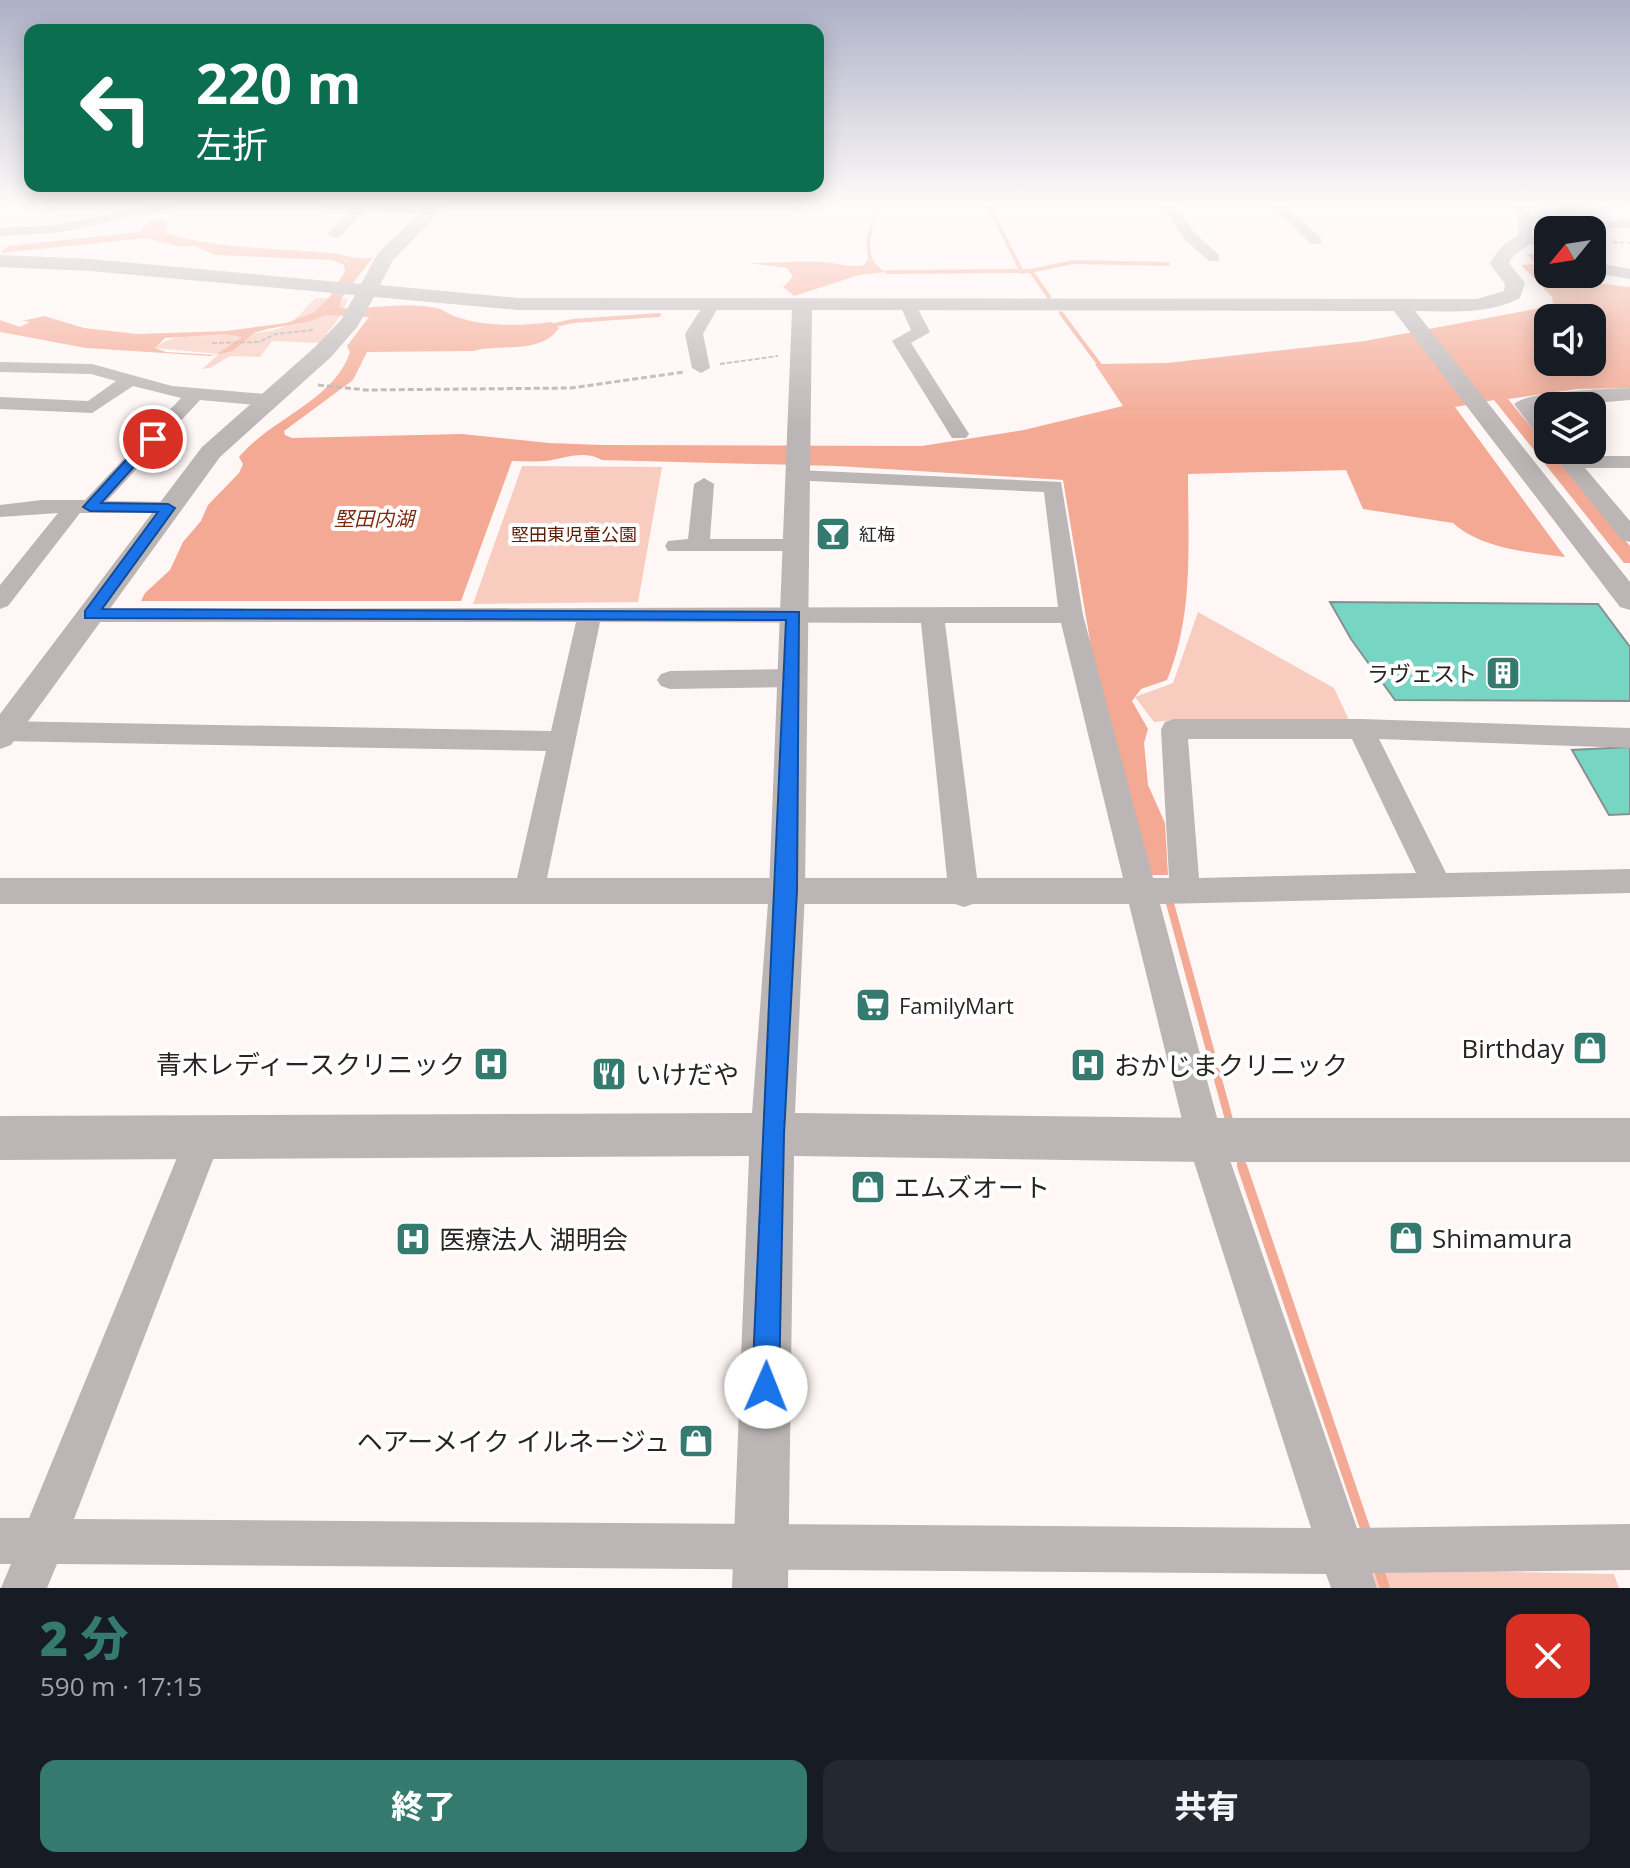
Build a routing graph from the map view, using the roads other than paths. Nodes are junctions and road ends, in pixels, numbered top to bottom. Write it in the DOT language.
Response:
graph roads {
  1 [pos="182,279"];
  2 [pos="369,279"];
  3 [pos="1512,279"];
  4 [pos="712,304"];
  5 [pos="350,305"];
  6 [pos="802,305"];
  7 [pos="908,305"];
  8 [pos="1400,305"];
  9 [pos="701,368"];
  10 [pos="4,371"];
  11 [pos="130,380"];
  12 [pos="195,394"];
  13 [pos="1630,394"];
  14 [pos="1606,395"];
  15 [pos="266,400"];
  16 [pos="1534,402"];
  17 [pos="0,403"];
  18 [pos="1534,418"];
  19 [pos="959,434"];
  20 [pos="1606,460"];
  21 [pos="797,461"];
  22 [pos="1630,462"];
  23 [pos="1571,464"];
  24 [pos="704,484"];
  25 [pos="82,507"];
  26 [pos="168,508"];
  27 [pos="0,511"];
  28 [pos="1630,535"];
  29 [pos="795,546"];
  30 [pos="0,601"];
  31 [pos="1630,601"];
  32 [pos="90,614"];
  33 [pos="932,614"];
  34 [pos="794,615"];
  35 [pos="1071,615"];
  36 [pos="589,616"];
  37 [pos="792,678"];
  38 [pos="670,680"];
  39 [pos="1361,729"];
  40 [pos="1,733"];
  41 [pos="1630,738"];
  42 [pos="562,741"];
  43 [pos="1630,881"];
  44 [pos="1437,885"];
  45 [pos="529,890"];
  46 [pos="787,890"];
  47 [pos="0,891"];
  48 [pos="1185,891"];
  49 [pos="1141,892"];
  50 [pos="964,894"];
  51 [pos="772,1134"];
  52 [pos="0,1138"];
  53 [pos="203,1139"];
  54 [pos="1205,1140"];
  55 [pos="1630,1140"];
  56 [pos="21,1541"];
  57 [pos="1630,1547"];
  58 [pos="761,1566"];
  59 [pos="1348,1570"];
  60 [pos="24,1588"];
  1 -- 5 [label="street"];
  2 -- 5 [label="street"];
  3 -- 8 [label="street"];
  4 -- 5 [label="street"];
  4 -- 6 [label="street"];
  4 -- 9 [label="street"];
  5 -- 15 [label="street"];
  6 -- 7 [label="street"];
  6 -- 21 [label="street"];
  7 -- 8 [label="street"];
  7 -- 19 [label="street"];
  8 -- 31 [label="street"];
  10 -- 11 [label="street"];
  11 -- 12 [label="street"];
  11 -- 17 [label="street"];
  12 -- 15 [label="street"];
  12 -- 25 [label="street"];
  13 -- 14 [label="street"];
  15 -- 26 [label="street"];
  16 -- 18 [label="street"];
  20 -- 22 [label="street"];
  21 -- 29 [label="street"];
  21 -- 35 [label="street"];
  23 -- 28 [label="street"];
  24 -- 29 [label="street"];
  25 -- 26 [label="street"];
  25 -- 27 [label="street"];
  25 -- 30 [label="street"];
  26 -- 32 [label="street"];
  29 -- 34 [label="street"];
  32 -- 36 [label="street"];
  32 -- 40 [label="street"];
  33 -- 34 [label="street"];
  33 -- 35 [label="street"];
  33 -- 50 [label="street"];
  34 -- 36 [label="street"];
  34 -- 37 [label="street"];
  35 -- 49 [label="street"];
  36 -- 42 [label="street"];
  37 -- 38 [label="street"];
  37 -- 46 [label="street"];
  39 -- 41 [label="street"];
  39 -- 44 [label="street"];
  39 -- 48 [label="street"];
  40 -- 42 [label="street"];
  42 -- 45 [label="street"];
  43 -- 44 [label="street"];
  44 -- 48 [label="street"];
  45 -- 46 [label="street"];
  45 -- 47 [label="street"];
  46 -- 50 [label="street"];
  46 -- 51 [label="street"];
  48 -- 49 [label="street"];
  49 -- 50 [label="street"];
  49 -- 54 [label="street"];
  51 -- 53 [label="street"];
  51 -- 54 [label="street"];
  51 -- 58 [label="street"];
  52 -- 53 [label="street"];
  53 -- 56 [label="street"];
  54 -- 55 [label="street"];
  54 -- 59 [label="street"];
  56 -- 58 [label="street"];
  56 -- 60 [label="street"];
  57 -- 59 [label="street"];
  58 -- 59 [label="street"];
}
